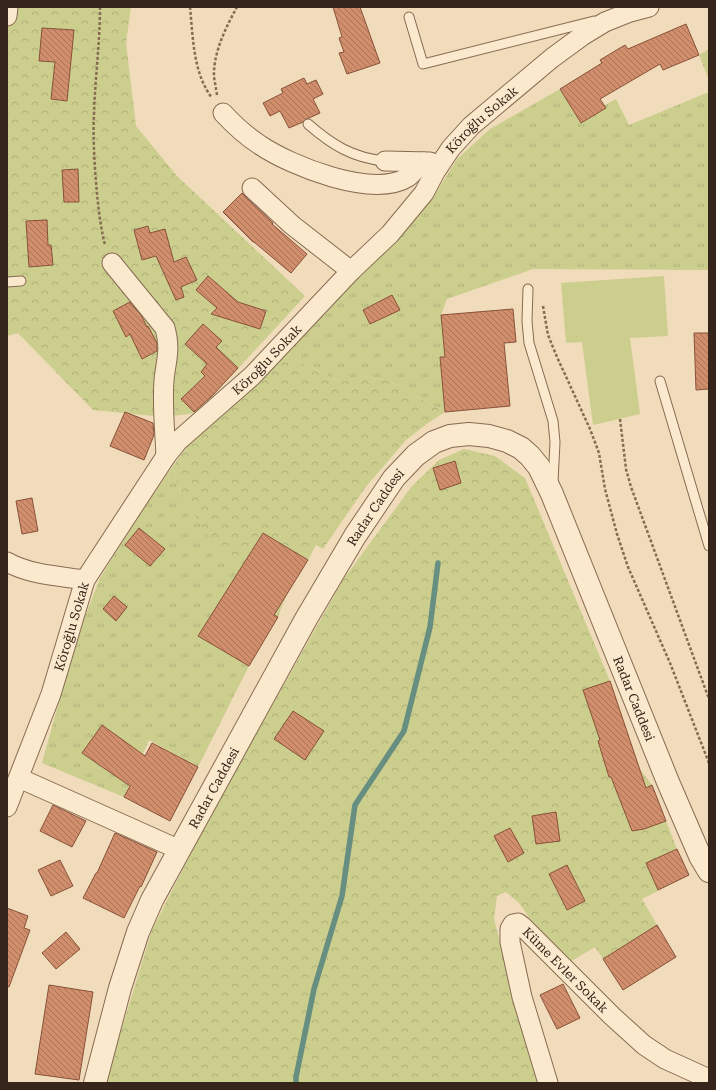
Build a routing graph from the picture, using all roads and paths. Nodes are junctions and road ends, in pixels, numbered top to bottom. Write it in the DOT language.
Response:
graph roads {
  1 [pos="8,7"];
  2 [pos="100,7"];
  3 [pos="190,7"];
  4 [pos="238,7"];
  5 [pos="649,7"];
  6 [pos="630,12"];
  7 [pos="7,16"];
  8 [pos="409,17"];
  9 [pos="223,113"];
  10 [pos="308,124"];
  11 [pos="385,161"];
  12 [pos="423,162"];
  13 [pos="442,162"];
  14 [pos="252,188"];
  15 [pos="112,262"];
  16 [pos="351,271"];
  17 [pos="21,281"];
  18 [pos="7,282"];
  19 [pos="528,289"];
  20 [pos="543,306"];
  21 [pos="660,381"];
  22 [pos="620,419"];
  23 [pos="166,456"];
  24 [pos="552,494"];
  25 [pos="709,546"];
  26 [pos="7,562"];
  27 [pos="85,580"];
  28 [pos="709,700"];
  29 [pos="709,763"];
  30 [pos="19,778"];
  31 [pos="7,807"];
  32 [pos="180,850"];
  33 [pos="709,871"];
  34 [pos="709,1079"];
  35 [pos="548,1081"];
  36 [pos="95,1083"];
  1 -- 7 [label="street"];
  2 -- 15 [label="path"];
  3 -- 9 [label="path"];
  4 -- 9 [label="path"];
  5 -- 6 [label="street, Köroğlu Sokak"];
  6 -- 8 [label="lane"];
  6 -- 13 [label="street, Köroğlu Sokak"];
  9 -- 12 [label="street"];
  10 -- 11 [label="lane"];
  11 -- 12 [label="street"];
  12 -- 13 [label="street"];
  13 -- 16 [label="street, Köroğlu Sokak"];
  14 -- 16 [label="street"];
  15 -- 23 [label="street"];
  16 -- 23 [label="street, Köroğlu Sokak"];
  17 -- 18 [label="lane"];
  19 -- 24 [label="lane"];
  20 -- 29 [label="path"];
  21 -- 25 [label="lane"];
  22 -- 28 [label="path"];
  23 -- 27 [label="street, Köroğlu Sokak"];
  24 -- 32 [label="street, Radar Caddesi"];
  24 -- 33 [label="street, Radar Caddesi"];
  26 -- 27 [label="street"];
  27 -- 30 [label="street, Köroğlu Sokak"];
  30 -- 31 [label="street, Köroğlu Sokak"];
  30 -- 32 [label="street"];
  32 -- 36 [label="street, Radar Caddesi"];
  34 -- 35 [label="street, Küme Evler Sokak"];
}
